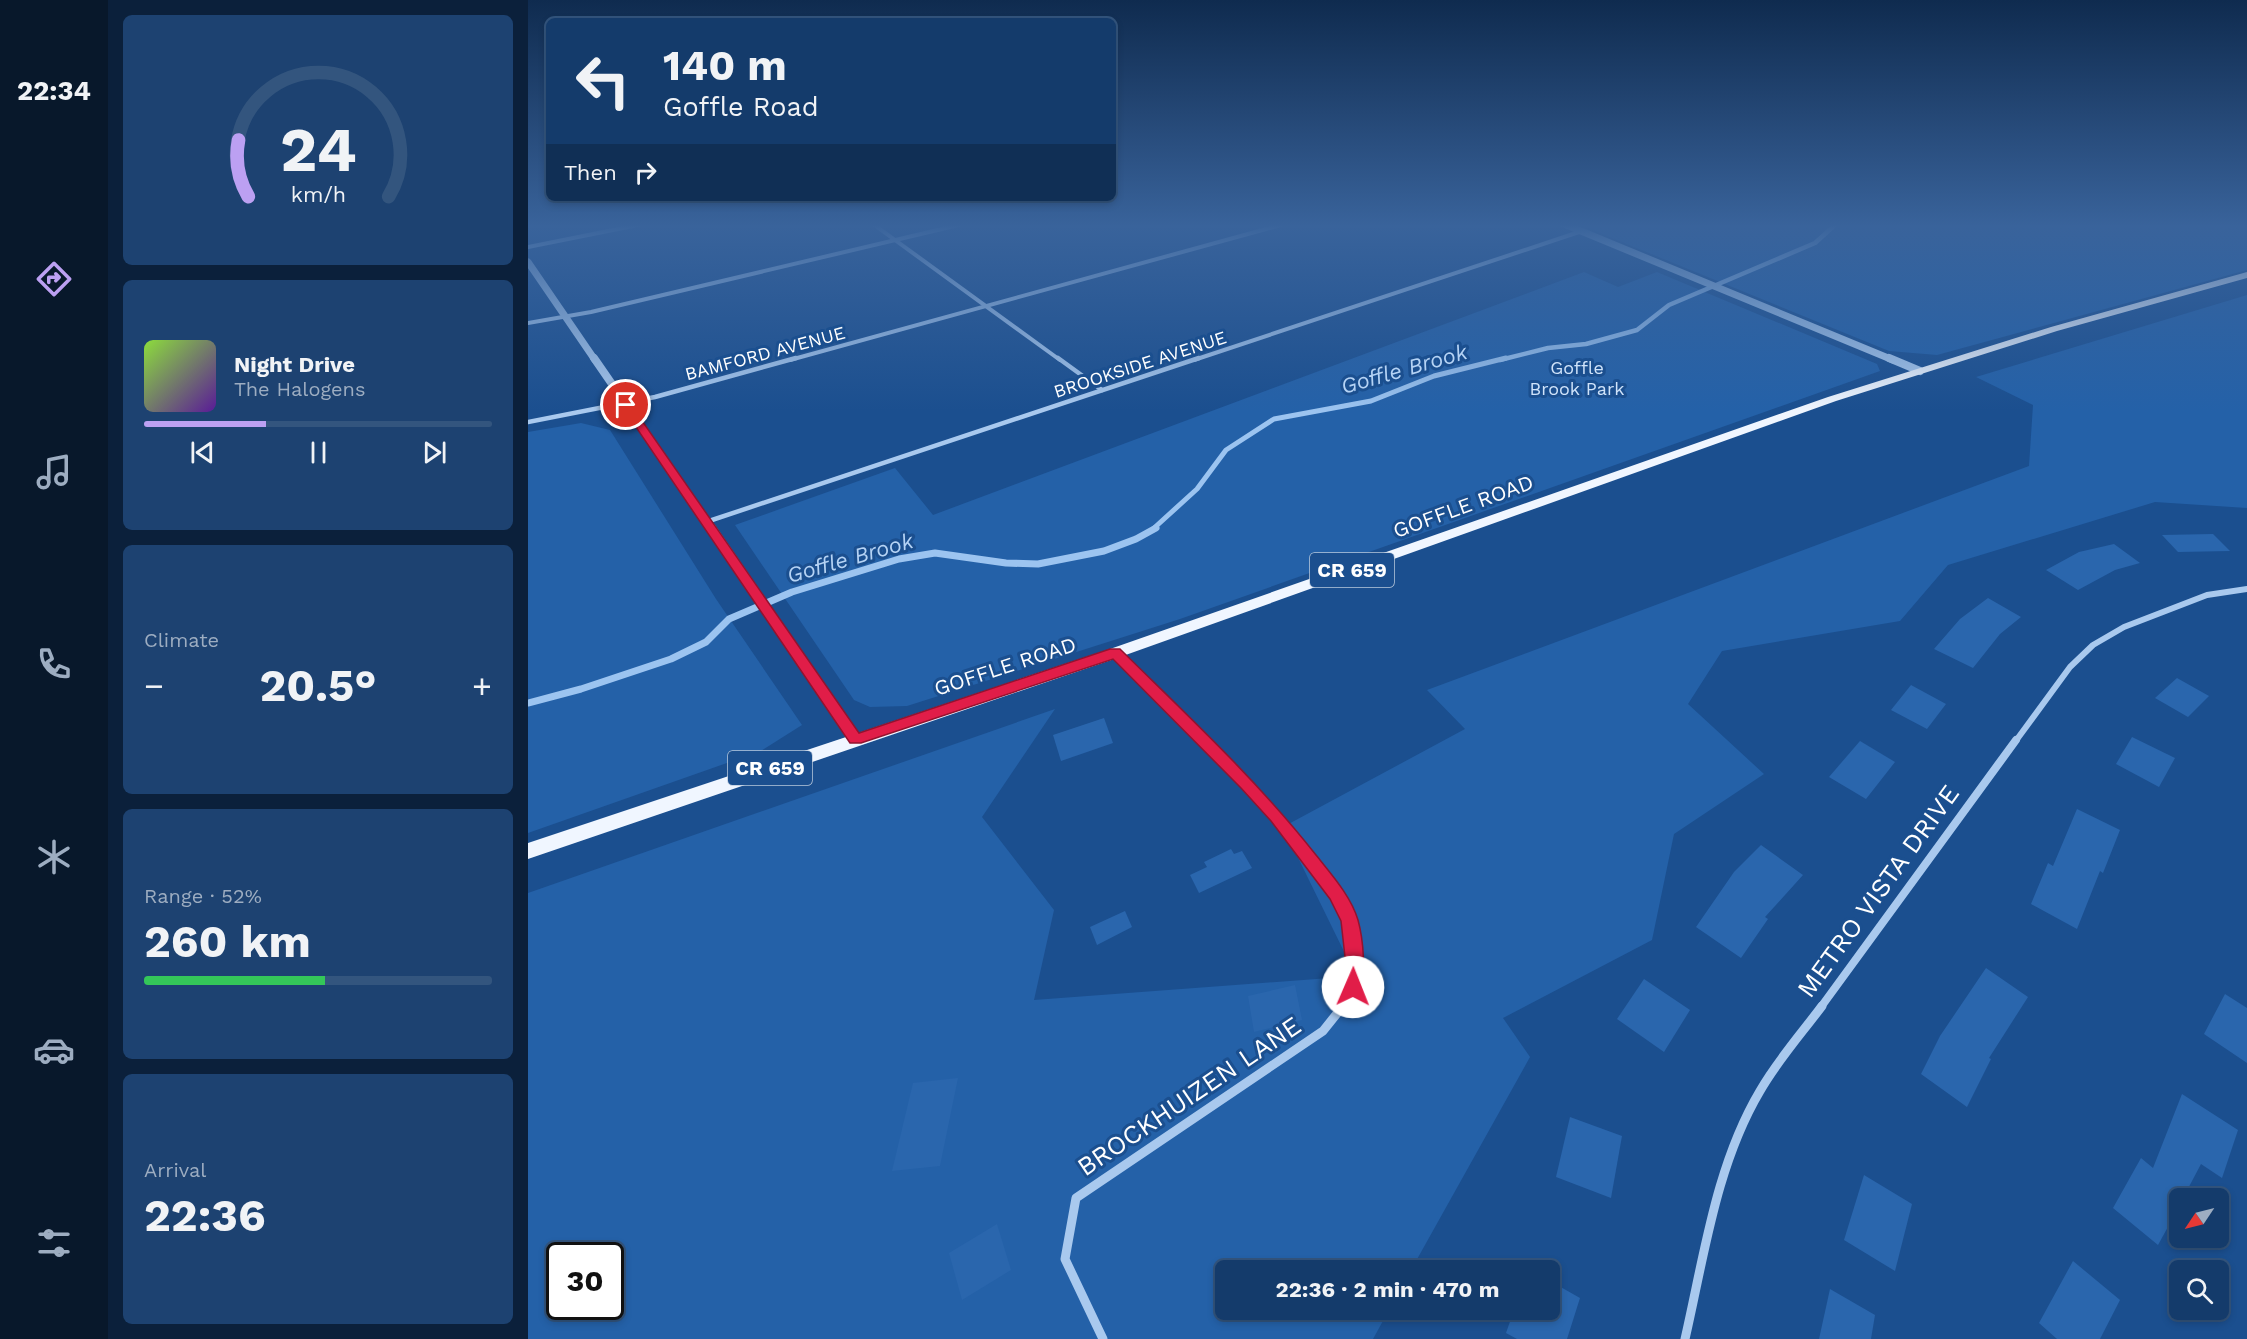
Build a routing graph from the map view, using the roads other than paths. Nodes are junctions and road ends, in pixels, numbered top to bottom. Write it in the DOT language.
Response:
graph roads {
  1 [pos="544,286"];
  2 [pos="696,286"];
  3 [pos="959,286"];
  4 [pos="1057,286"];
  5 [pos="1414,286"];
  6 [pos="1716,286"];
  7 [pos="2205,286"];
  8 [pos="986,306"];
  9 [pos="565,317"];
  10 [pos="528,323"];
  11 [pos="1920,371"];
  12 [pos="1102,390"];
  13 [pos="626,405"];
  14 [pos="528,422"];
  15 [pos="706,522"];
  16 [pos="2247,589"];
  17 [pos="1115,653"];
  18 [pos="855,739"];
  19 [pos="528,851"];
  20 [pos="1103,1339"];
  21 [pos="1685,1339"];
  1 -- 9 [label="street"];
  2 -- 9 [label="street"];
  3 -- 8 [label="street"];
  4 -- 8 [label="street, BAMFORD AVENUE"];
  5 -- 12 [label="street, BROOKSIDE AVENUE"];
  6 -- 11 [label="street"];
  7 -- 11 [label="main road, GOFFLE ROAD / CR 659"];
  8 -- 12 [label="street"];
  8 -- 13 [label="street, BAMFORD AVENUE"];
  9 -- 10 [label="street"];
  9 -- 13 [label="street"];
  11 -- 17 [label="main road, GOFFLE ROAD / CR 659"];
  12 -- 15 [label="street, BROOKSIDE AVENUE"];
  13 -- 14 [label="street, BAMFORD AVENUE"];
  13 -- 15 [label="street"];
  15 -- 18 [label="street"];
  16 -- 21 [label="street, METRO VISTA DRIVE"];
  17 -- 18 [label="main road, GOFFLE ROAD / CR 659"];
  17 -- 20 [label="street, BROCKHUIZEN LANE"];
  18 -- 19 [label="main road, GOFFLE ROAD / CR 659"];
}
